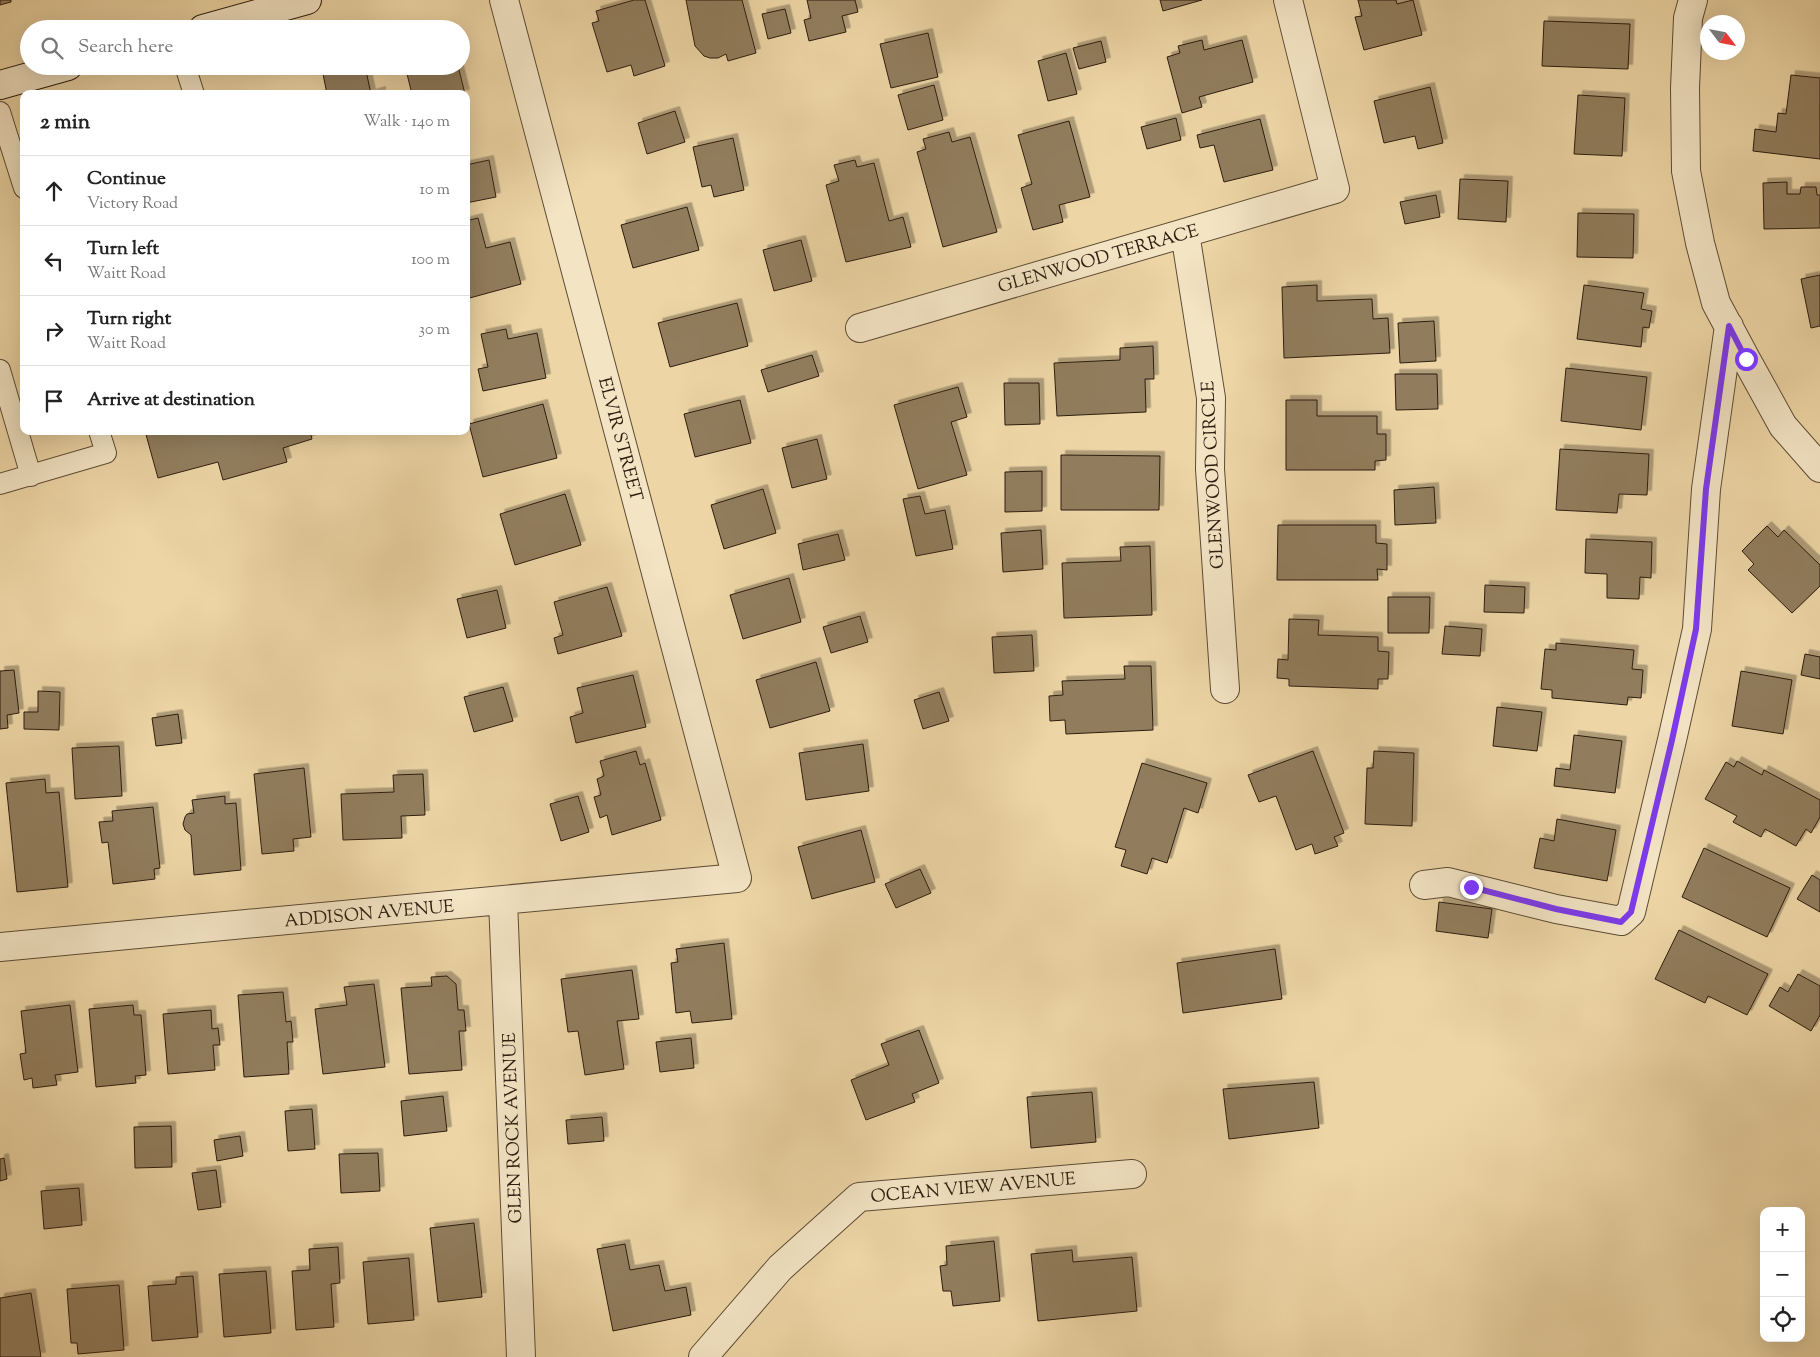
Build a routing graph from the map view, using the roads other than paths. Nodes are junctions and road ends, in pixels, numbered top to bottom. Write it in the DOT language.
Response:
graph roads {
  1 [pos="307,0"];
  2 [pos="504,0"];
  3 [pos="1288,0"];
  4 [pos="1693,0"];
  5 [pos="235,20"];
  6 [pos="36,75"];
  7 [pos="188,75"];
  8 [pos="0,85"];
  9 [pos="193,90"];
  10 [pos="0,112"];
  11 [pos="20,173"];
  12 [pos="1185,233"];
  13 [pos="1729,326"];
  14 [pos="860,328"];
  15 [pos="0,370"];
  16 [pos="100,435"];
  17 [pos="1820,468"];
  18 [pos="31,476"];
  19 [pos="0,484"];
  20 [pos="1225,689"];
  21 [pos="737,878"];
  22 [pos="1424,885"];
  23 [pos="503,900"];
  24 [pos="0,948"];
  25 [pos="1132,1174"];
  26 [pos="521,1357"];
  27 [pos="703,1357"];
  1 -- 5 [label="street"];
  2 -- 21 [label="street, ELVIR STREET"];
  3 -- 12 [label="street, GLENWOOD TERRACE"];
  4 -- 13 [label="street"];
  6 -- 8 [label="street"];
  7 -- 9 [label="lane"];
  10 -- 11 [label="lane"];
  12 -- 14 [label="street, GLENWOOD TERRACE"];
  12 -- 20 [label="street, GLENWOOD CIRCLE"];
  13 -- 17 [label="street"];
  13 -- 22 [label="street"];
  15 -- 18 [label="lane"];
  16 -- 18 [label="lane"];
  18 -- 19 [label="lane"];
  21 -- 23 [label="street, ADDISON AVENUE"];
  23 -- 24 [label="street, ADDISON AVENUE"];
  23 -- 26 [label="street, GLEN ROCK AVENUE"];
  25 -- 27 [label="street, OCEAN VIEW AVENUE"];
}
